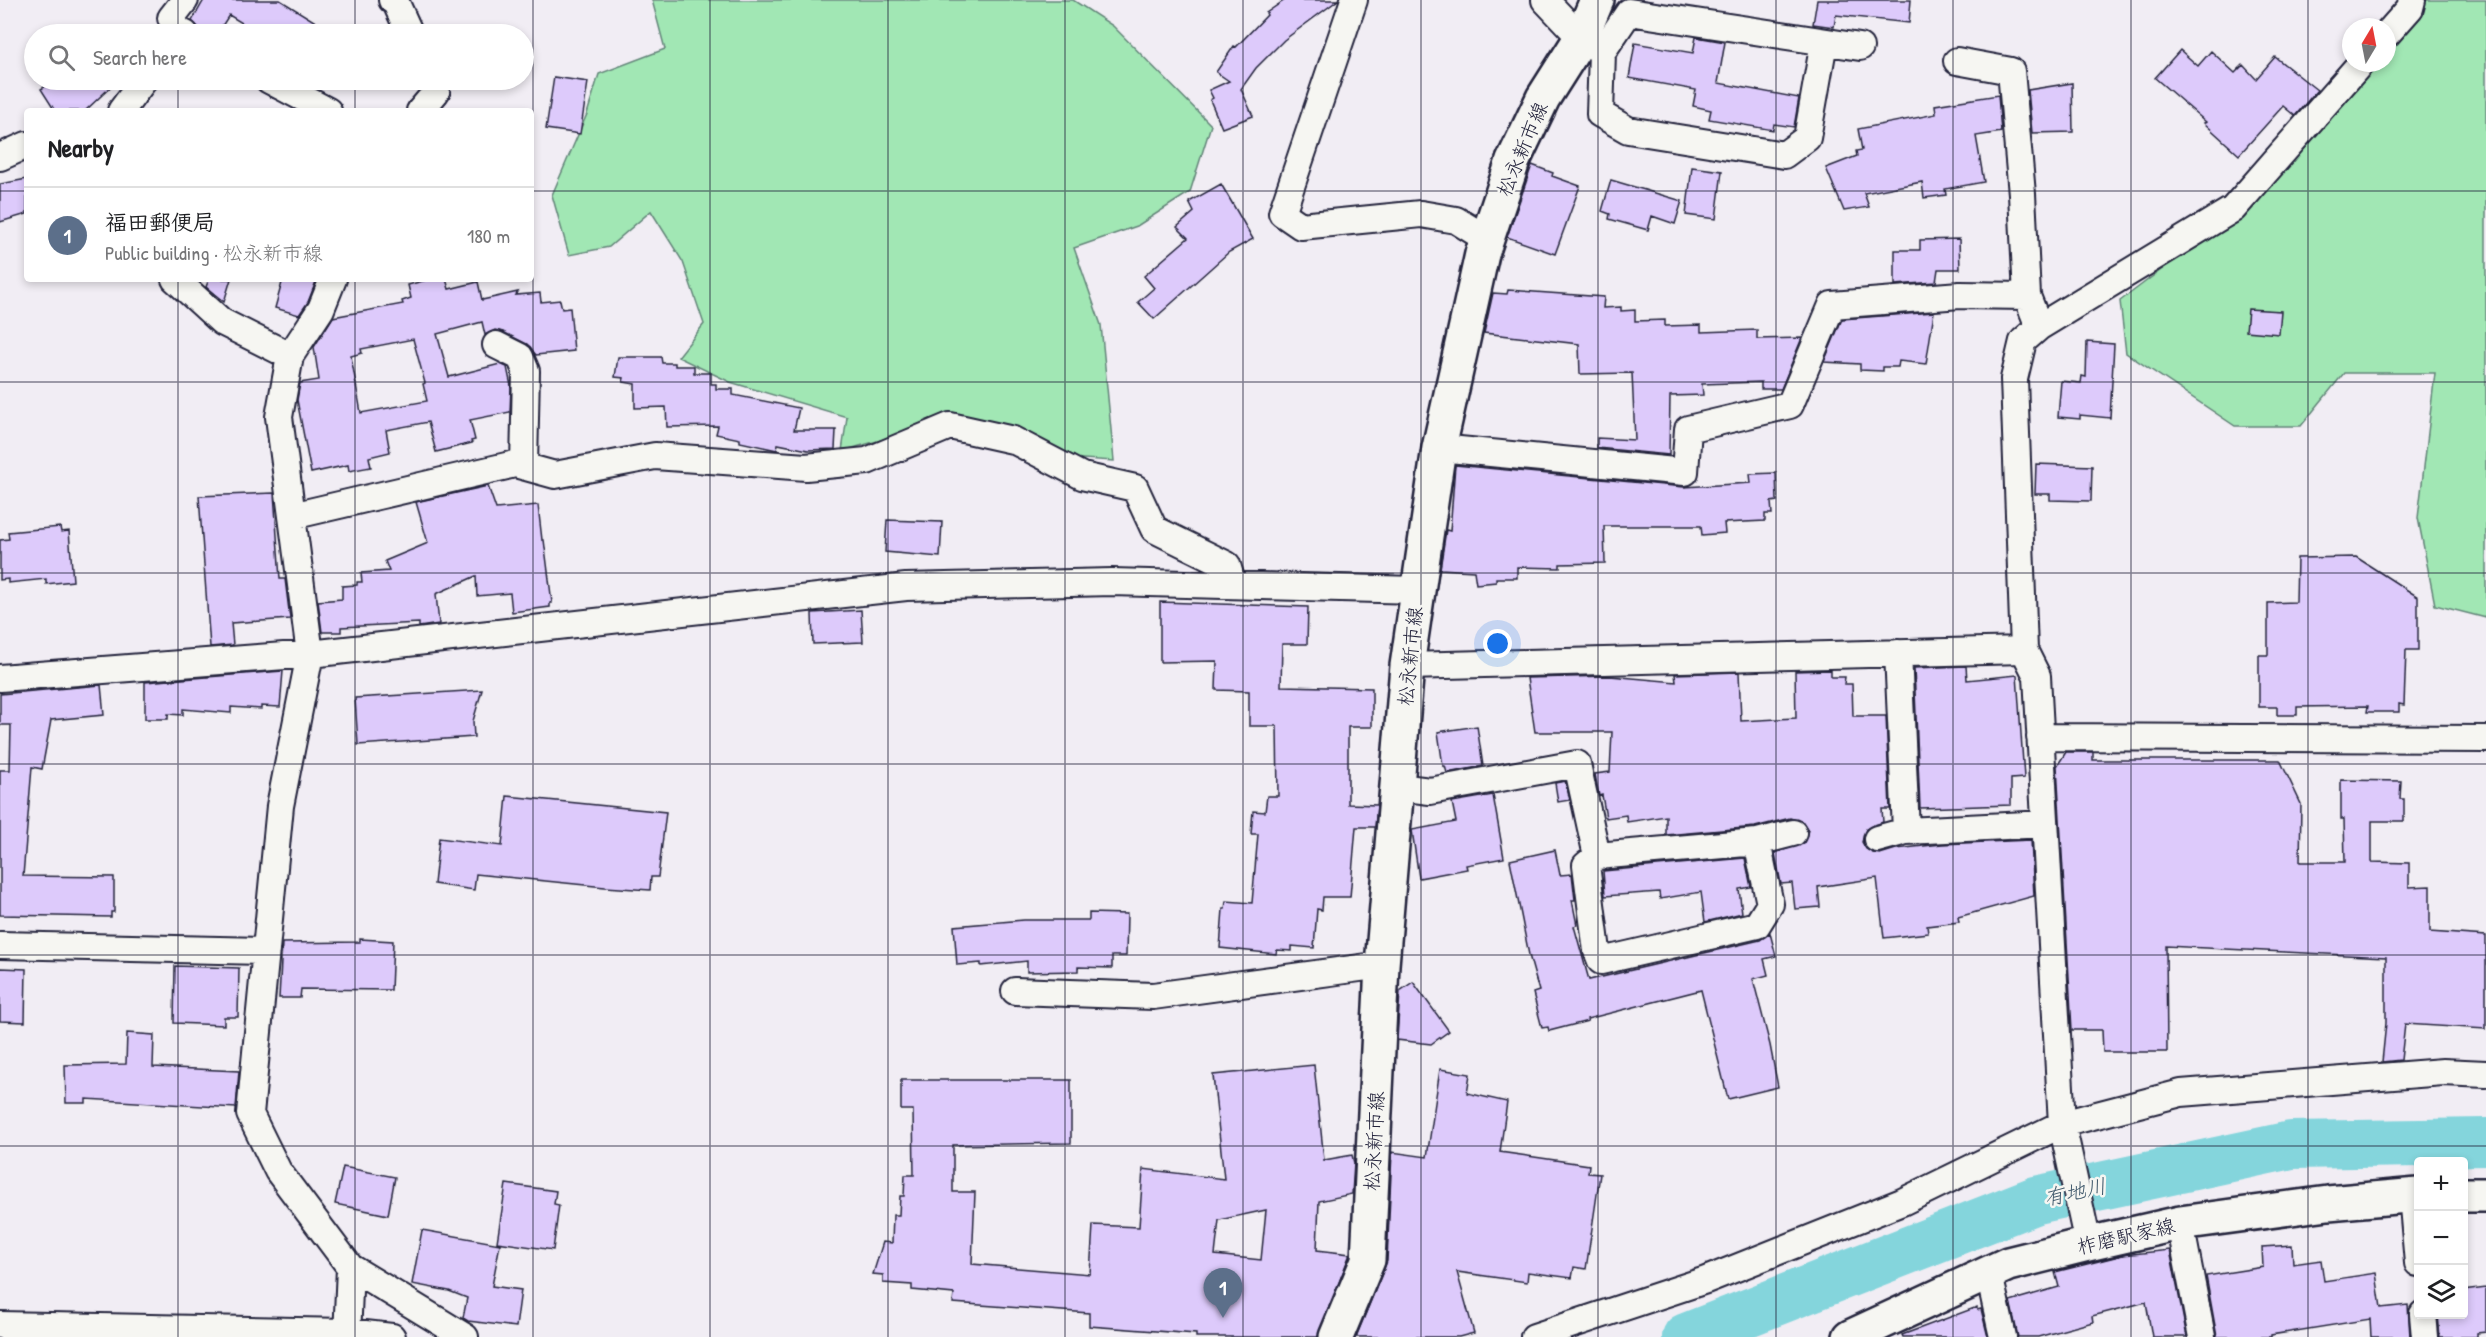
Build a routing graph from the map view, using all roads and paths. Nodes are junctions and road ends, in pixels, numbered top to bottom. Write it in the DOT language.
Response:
graph roads {
  1 [pos="185,0"];
  2 [pos="202,0"];
  3 [pos="392,0"];
  4 [pos="1354,0"];
  5 [pos="1545,0"];
  6 [pos="1597,0"];
  7 [pos="2412,0"];
  8 [pos="175,24"];
  9 [pos="186,24"];
  10 [pos="405,24"];
  11 [pos="2396,24"];
  12 [pos="1824,42"];
  13 [pos="1592,45"];
  14 [pos="1860,47"];
  15 [pos="1958,62"];
  16 [pos="2353,72"];
  17 [pos="137,90"];
  18 [pos="288,90"];
  19 [pos="435,90"];
  20 [pos="123,108"];
  21 [pos="322,108"];
  22 [pos="423,108"];
  23 [pos="24,146"];
  24 [pos="0,157"];
  25 [pos="1488,240"];
  26 [pos="178,282"];
  27 [pos="332,282"];
  28 [pos="2027,296"];
  29 [pos="2040,327"];
  30 [pos="496,345"];
  31 [pos="290,356"];
  32 [pos="1439,448"];
  33 [pos="524,466"];
  34 [pos="292,516"];
  35 [pos="1233,585"];
  36 [pos="1417,590"];
  37 [pos="2024,650"];
  38 [pos="1898,653"];
  39 [pos="310,654"];
  40 [pos="1407,666"];
  41 [pos="0,678"];
  42 [pos="2040,737"];
  43 [pos="2486,739"];
  44 [pos="1398,787"];
  45 [pos="2044,824"];
  46 [pos="1906,831"];
  47 [pos="1793,832"];
  48 [pos="1877,839"];
  49 [pos="1756,842"];
  50 [pos="1597,856"];
  51 [pos="0,945"];
  52 [pos="266,951"];
  53 [pos="1382,965"];
  54 [pos="1015,991"];
  55 [pos="2486,1074"];
  56 [pos="2062,1124"];
  57 [pos="2414,1195"];
  58 [pos="2468,1195"];
  59 [pos="2486,1195"];
  60 [pos="2180,1223"];
  61 [pos="2088,1244"];
  62 [pos="350,1267"];
  63 [pos="1989,1274"];
  64 [pos="2423,1319"];
  65 [pos="0,1325"];
  66 [pos="347,1334"];
  67 [pos="392,1337"];
  68 [pos="465,1337"];
  69 [pos="1336,1337"];
  70 [pos="1534,1337"];
  71 [pos="1850,1337"];
  72 [pos="2003,1337"];
  73 [pos="2202,1337"];
  74 [pos="2425,1337"];
  1 -- 8 [label="street"];
  2 -- 9 [label="street"];
  3 -- 10 [label="street"];
  4 -- 25 [label="street"];
  5 -- 13 [label="street"];
  6 -- 13 [label="main road, 松永新市線"];
  7 -- 11 [label="street"];
  12 -- 13 [label="street"];
  12 -- 13 [label="street"];
  12 -- 14 [label="street"];
  13 -- 25 [label="main road, 松永新市線"];
  15 -- 28 [label="street"];
  16 -- 29 [label="street"];
  17 -- 20 [label="street"];
  18 -- 21 [label="street"];
  19 -- 22 [label="street"];
  23 -- 24 [label="street"];
  25 -- 32 [label="main road, 松永新市線"];
  26 -- 31 [label="street"];
  27 -- 31 [label="street"];
  28 -- 29 [label="street"];
  28 -- 32 [label="street"];
  29 -- 37 [label="street"];
  30 -- 33 [label="street"];
  31 -- 34 [label="street"];
  32 -- 36 [label="main road, 松永新市線"];
  33 -- 34 [label="street"];
  33 -- 35 [label="street"];
  34 -- 39 [label="street"];
  35 -- 36 [label="street"];
  35 -- 39 [label="street"];
  36 -- 40 [label="main road, 松永新市線"];
  37 -- 38 [label="street"];
  37 -- 42 [label="street"];
  38 -- 40 [label="street"];
  38 -- 46 [label="street"];
  39 -- 41 [label="street"];
  39 -- 52 [label="street"];
  40 -- 44 [label="main road, 松永新市線"];
  42 -- 43 [label="street"];
  42 -- 45 [label="street"];
  44 -- 50 [label="street"];
  44 -- 53 [label="main road, 松永新市線"];
  45 -- 46 [label="street"];
  45 -- 56 [label="street"];
  46 -- 48 [label="street"];
  47 -- 49 [label="street"];
  49 -- 50 [label="street"];
  49 -- 50 [label="street"];
  51 -- 52 [label="street"];
  52 -- 62 [label="street"];
  53 -- 54 [label="street"];
  53 -- 69 [label="main road, 松永新市線"];
  55 -- 56 [label="street"];
  56 -- 61 [label="street"];
  56 -- 70 [label="street"];
  57 -- 60 [label="main road, 柞磨駅家線"];
  58 -- 59 [label="main road"];
  60 -- 61 [label="main road, 柞磨駅家線"];
  60 -- 73 [label="street"];
  61 -- 63 [label="main road, 柞磨駅家線"];
  62 -- 66 [label="street"];
  62 -- 68 [label="street"];
  63 -- 71 [label="main road, 柞磨駅家線"];
  63 -- 72 [label="street"];
  64 -- 74 [label="street"];
  65 -- 66 [label="street"];
  66 -- 67 [label="street"];
}
